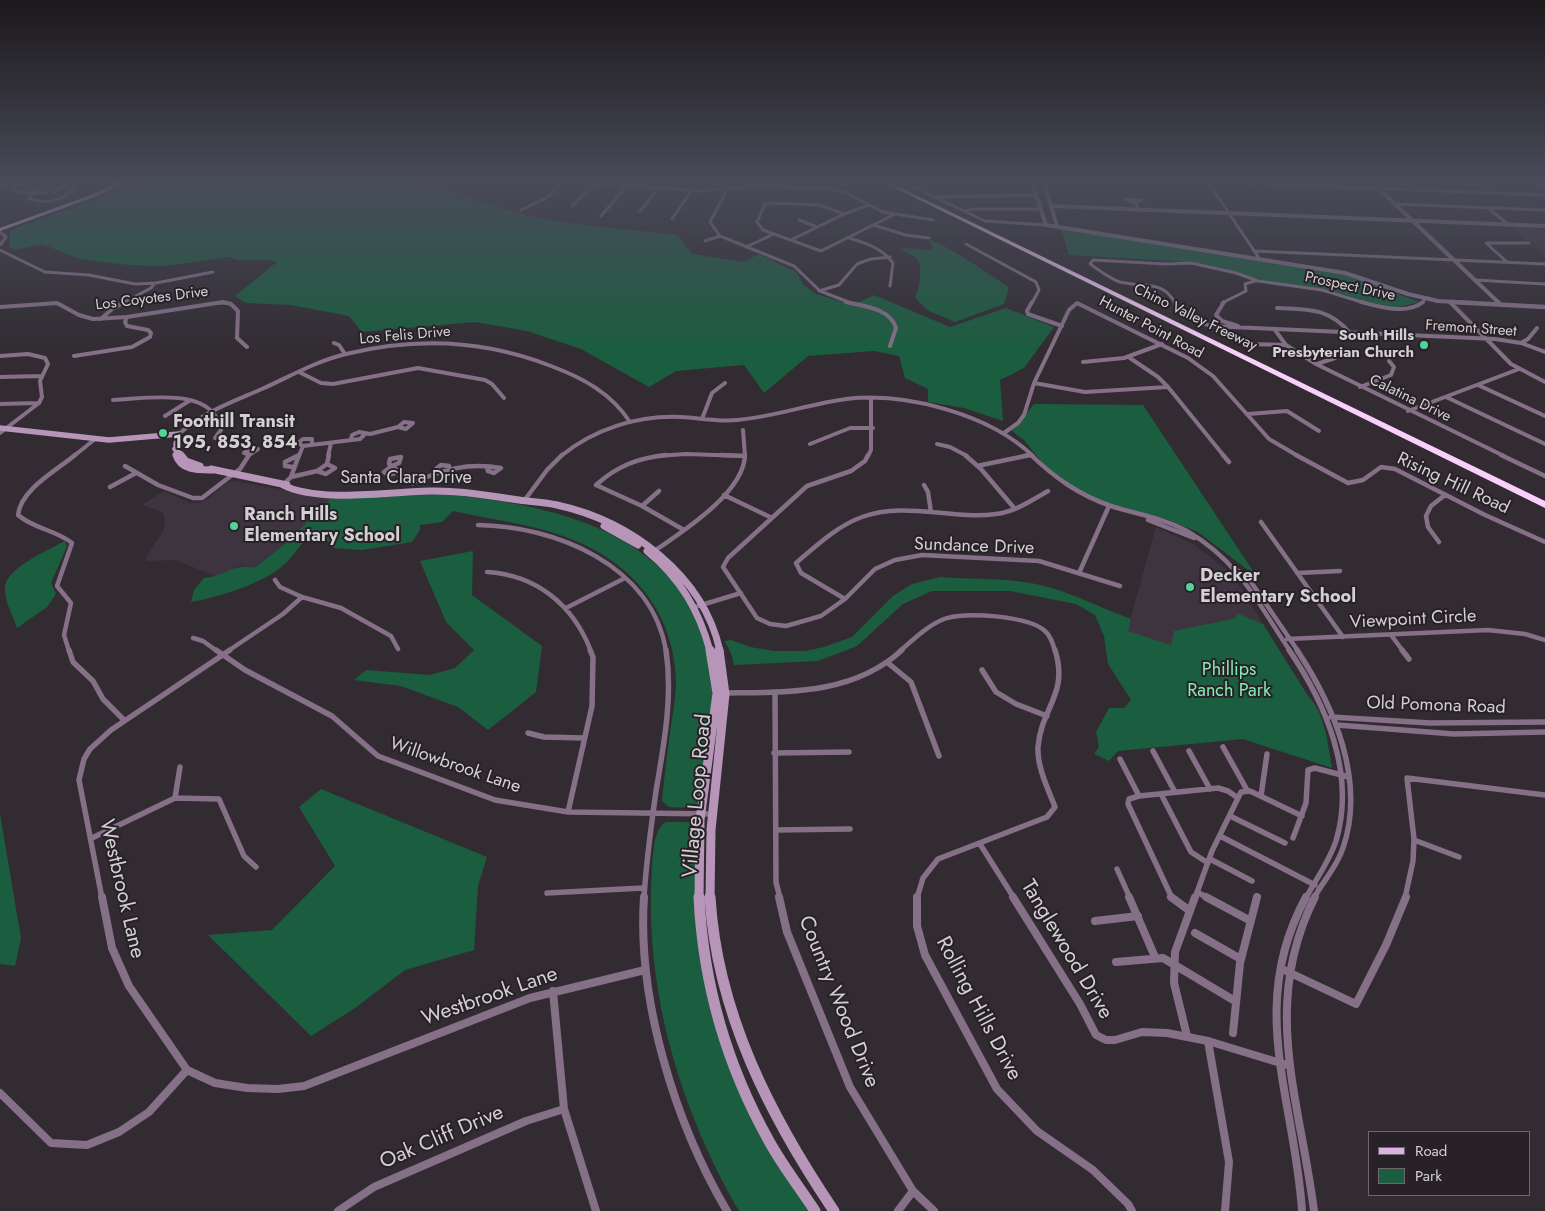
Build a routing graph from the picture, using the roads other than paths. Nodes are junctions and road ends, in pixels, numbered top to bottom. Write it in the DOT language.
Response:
graph roads {
  1 [pos="711,239"];
  2 [pos="726,239"];
  3 [pos="764,239"];
  4 [pos="787,239"];
  5 [pos="794,239"];
  6 [pos="848,239"];
  7 [pos="851,239"];
  8 [pos="1001,239"];
  9 [pos="1010,239"];
  10 [pos="1136,239"];
  11 [pos="1246,239"];
  12 [pos="1431,239"];
  13 [pos="705,240"];
  14 [pos="791,240"];
  15 [pos="1528,243"];
  16 [pos="966,244"];
  17 [pos="746,247"];
  18 [pos="0,250"];
  19 [pos="1254,250"];
  20 [pos="890,257"];
  21 [pos="1259,258"];
  22 [pos="1453,259"];
  23 [pos="1507,262"];
  24 [pos="1545,264"];
  25 [pos="212,272"];
  26 [pos="1475,280"];
  27 [pos="1255,281"];
  28 [pos="156,283"];
  29 [pos="1545,284"];
  30 [pos="890,286"];
  31 [pos="819,291"];
  32 [pos="1425,299"];
  33 [pos="1450,302"];
  34 [pos="1501,305"];
  35 [pos="0,307"];
  36 [pos="1545,307"];
  37 [pos="1277,308"];
  38 [pos="127,317"];
  39 [pos="1186,317"];
  40 [pos="101,319"];
  41 [pos="1062,326"];
  42 [pos="1537,328"];
  43 [pos="1250,329"];
  44 [pos="1275,330"];
  45 [pos="1351,334"];
  46 [pos="1486,339"];
  47 [pos="1528,339"];
  48 [pos="334,343"];
  49 [pos="1521,343"];
  50 [pos="1162,344"];
  51 [pos="1249,344"];
  52 [pos="1527,345"];
  53 [pos="890,346"];
  54 [pos="1286,346"];
  55 [pos="247,347"];
  56 [pos="1545,352"];
  57 [pos="345,354"];
  58 [pos="0,356"];
  59 [pos="74,356"];
  60 [pos="1130,358"];
  61 [pos="1335,358"];
  62 [pos="1390,361"];
  63 [pos="1084,362"];
  64 [pos="1316,364"];
  65 [pos="1519,369"];
  66 [pos="299,372"];
  67 [pos="42,376"];
  68 [pos="0,377"];
  69 [pos="1545,382"];
  70 [pos="725,383"];
  71 [pos="1034,383"];
  72 [pos="1478,385"];
  73 [pos="1168,387"];
  74 [pos="1360,387"];
  75 [pos="504,398"];
  76 [pos="872,398"];
  77 [pos="1446,398"];
  78 [pos="113,400"];
  79 [pos="189,401"];
  80 [pos="38,403"];
  81 [pos="0,404"];
  82 [pos="211,410"];
  83 [pos="1408,411"];
  84 [pos="1248,414"];
  85 [pos="165,416"];
  86 [pos="1545,416"];
  87 [pos="702,419"];
  88 [pos="630,422"];
  89 [pos="398,427"];
  90 [pos="873,428"];
  91 [pos="2,430"];
  92 [pos="743,430"];
  93 [pos="1319,431"];
  94 [pos="1004,433"];
  95 [pos="179,434"];
  96 [pos="365,434"];
  97 [pos="215,438"];
  98 [pos="95,439"];
  99 [pos="351,439"];
  100 [pos="331,443"];
  101 [pos="810,444"];
  102 [pos="937,444"];
  103 [pos="1545,444"];
  104 [pos="249,455"];
  105 [pos="1030,455"];
  106 [pos="297,456"];
  107 [pos="745,456"];
  108 [pos="1229,462"];
  109 [pos="327,464"];
  110 [pos="125,466"];
  111 [pos="978,466"];
  112 [pos="293,467"];
  113 [pos="450,468"];
  114 [pos="487,468"];
  115 [pos="317,471"];
  116 [pos="398,472"];
  117 [pos="437,472"];
  118 [pos="136,473"];
  119 [pos="232,475"];
  120 [pos="1545,476"];
  121 [pos="291,477"];
  122 [pos="412,483"];
  123 [pos="283,485"];
  124 [pos="924,485"];
  125 [pos="1351,485"];
  126 [pos="110,487"];
  127 [pos="659,491"];
  128 [pos="1048,491"];
  129 [pos="411,492"];
  130 [pos="724,495"];
  131 [pos="1445,495"];
  132 [pos="1545,497"];
  133 [pos="524,501"];
  134 [pos="1545,505"];
  135 [pos="642,506"];
  136 [pos="1108,507"];
  137 [pos="1015,509"];
  138 [pos="931,512"];
  139 [pos="772,518"];
  140 [pos="1261,522"];
  141 [pos="478,524"];
  142 [pos="684,530"];
  143 [pos="1438,542"];
  144 [pos="1545,542"];
  145 [pos="652,552"];
  146 [pos="1236,569"];
  147 [pos="487,572"];
  148 [pos="1340,572"];
  149 [pos="1079,573"];
  150 [pos="1298,573"];
  151 [pos="625,578"];
  152 [pos="275,580"];
  153 [pos="1120,586"];
  154 [pos="741,593"];
  155 [pos="302,597"];
  156 [pos="845,599"];
  157 [pos="699,605"];
  158 [pos="566,608"];
  159 [pos="1391,635"];
  160 [pos="1343,637"];
  161 [pos="193,638"];
  162 [pos="1281,639"];
  163 [pos="1289,639"];
  164 [pos="1545,640"];
  165 [pos="398,649"];
  166 [pos="224,654"];
  167 [pos="1409,658"];
  168 [pos="888,663"];
  169 [pos="982,670"];
  170 [pos="775,692"];
  171 [pos="721,693"];
  172 [pos="1046,716"];
  173 [pos="1330,717"];
  174 [pos="124,720"];
  175 [pos="1545,722"];
  176 [pos="1337,725"];
  177 [pos="1545,732"];
  178 [pos="528,733"];
  179 [pos="583,738"];
  180 [pos="1223,747"];
  181 [pos="1153,751"];
  182 [pos="1190,751"];
  183 [pos="849,752"];
  184 [pos="774,753"];
  185 [pos="1267,754"];
  186 [pos="939,756"];
  187 [pos="1120,759"];
  188 [pos="180,768"];
  189 [pos="1340,774"];
  190 [pos="1349,777"];
  191 [pos="1210,788"];
  192 [pos="1246,790"];
  193 [pos="1175,792"];
  194 [pos="1161,794"];
  195 [pos="1545,795"];
  196 [pos="1139,796"];
  197 [pos="1261,796"];
  198 [pos="175,798"];
  199 [pos="1238,798"];
  200 [pos="568,812"];
  201 [pos="652,815"];
  202 [pos="706,815"];
  203 [pos="1230,816"];
  204 [pos="1302,816"];
  205 [pos="850,829"];
  206 [pos="776,830"];
  207 [pos="1220,836"];
  208 [pos="92,838"];
  209 [pos="1293,838"];
  210 [pos="1414,840"];
  211 [pos="1284,843"];
  212 [pos="980,844"];
  213 [pos="1459,857"];
  214 [pos="1209,861"];
  215 [pos="256,867"];
  216 [pos="1117,869"];
  217 [pos="1252,881"];
  218 [pos="1316,886"];
  219 [pos="643,888"];
  220 [pos="1197,892"];
  221 [pos="547,894"];
  222 [pos="1257,896"];
  223 [pos="1190,911"];
  224 [pos="1138,916"];
  225 [pos="1249,920"];
  226 [pos="1094,921"];
  227 [pos="1195,933"];
  228 [pos="1155,957"];
  229 [pos="1239,958"];
  230 [pos="1116,962"];
  231 [pos="1174,963"];
  232 [pos="1282,969"];
  233 [pos="646,970"];
  234 [pos="1291,973"];
  235 [pos="553,991"];
  236 [pos="1234,1001"];
  237 [pos="1233,1033"];
  238 [pos="1187,1036"];
  239 [pos="1208,1041"];
  240 [pos="1276,1062"];
  241 [pos="1286,1065"];
  242 [pos="187,1070"];
  243 [pos="0,1093"];
  244 [pos="564,1109"];
  245 [pos="913,1190"];
  246 [pos="338,1211"];
  247 [pos="596,1211"];
  248 [pos="727,1211"];
  249 [pos="815,1211"];
  250 [pos="834,1211"];
  251 [pos="898,1211"];
  252 [pos="934,1211"];
  253 [pos="1132,1211"];
  254 [pos="1225,1211"];
  255 [pos="1302,1211"];
  256 [pos="1314,1211"];
  1 -- 13 [label="street"];
  2 -- 17 [label="street"];
  3 -- 17 [label="street"];
  4 -- 14 [label="street"];
  5 -- 14 [label="street"];
  6 -- 14 [label="street"];
  7 -- 20 [label="street"];
  8 -- 134 [label="highway, Chino Valley Freeway"];
  9 -- 132 [label="highway, Chino Valley Freeway"];
  10 -- 21 [label="street"];
  11 -- 19 [label="street"];
  12 -- 22 [label="street"];
  15 -- 23 [label="street"];
  16 -- 41 [label="street"];
  17 -- 31 [label="street"];
  18 -- 28 [label="street"];
  19 -- 21 [label="street"];
  19 -- 22 [label="street"];
  20 -- 30 [label="street"];
  20 -- 31 [label="street"];
  21 -- 32 [label="street"];
  22 -- 23 [label="street"];
  22 -- 26 [label="street"];
  23 -- 24 [label="street"];
  25 -- 28 [label="street"];
  26 -- 29 [label="street"];
  26 -- 34 [label="street"];
  27 -- 32 [label="street, Prospect Drive"];
  27 -- 39 [label="street, Prospect Drive"];
  27 -- 43 [label="street"];
  28 -- 40 [label="street"];
  31 -- 53 [label="street"];
  32 -- 33 [label="street"];
  33 -- 34 [label="street"];
  33 -- 46 [label="street"];
  34 -- 36 [label="street"];
  35 -- 40 [label="street, Los Coyotes Drive"];
  37 -- 45 [label="street"];
  38 -- 40 [label="street, Los Coyotes Drive"];
  38 -- 55 [label="street, Los Coyotes Drive"];
  38 -- 59 [label="street"];
  39 -- 43 [label="street, Fremont Street"];
  41 -- 50 [label="street, Hunter Point Road"];
  41 -- 71 [label="street"];
  42 -- 47 [label="street"];
  43 -- 44 [label="street, Fremont Street"];
  44 -- 45 [label="street, Fremont Street"];
  44 -- 54 [label="street, Calatina Drive"];
  45 -- 46 [label="street, Fremont Street"];
  46 -- 49 [label="street, Fremont Street"];
  46 -- 65 [label="street"];
  47 -- 49 [label="street"];
  47 -- 52 [label="street"];
  48 -- 57 [label="street"];
  49 -- 52 [label="street, Fremont Street"];
  50 -- 60 [label="street"];
  50 -- 84 [label="street, Hunter Point Road"];
  51 -- 54 [label="street"];
  52 -- 56 [label="street, Fremont Street"];
  54 -- 64 [label="street, Calatina Drive"];
  57 -- 66 [label="street, Los Felis Drive"];
  57 -- 88 [label="street, Los Felis Drive"];
  58 -- 67 [label="street"];
  60 -- 63 [label="street"];
  60 -- 73 [label="street"];
  61 -- 64 [label="street"];
  62 -- 74 [label="street"];
  64 -- 74 [label="street, Calatina Drive"];
  65 -- 69 [label="street"];
  65 -- 72 [label="street"];
  66 -- 75 [label="street"];
  66 -- 82 [label="street, Los Felis Drive"];
  67 -- 68 [label="street"];
  67 -- 80 [label="street"];
  70 -- 87 [label="street"];
  71 -- 73 [label="street"];
  71 -- 94 [label="street"];
  72 -- 77 [label="street"];
  72 -- 86 [label="street"];
  73 -- 108 [label="street"];
  74 -- 83 [label="street, Calatina Drive"];
  76 -- 87 [label="street"];
  76 -- 90 [label="street"];
  76 -- 94 [label="street"];
  77 -- 83 [label="street"];
  77 -- 103 [label="street"];
  78 -- 79 [label="street"];
  79 -- 82 [label="street"];
  79 -- 85 [label="street"];
  80 -- 81 [label="street"];
  80 -- 91 [label="street"];
  82 -- 95 [label="street, Los Felis Drive"];
  82 -- 97 [label="street"];
  83 -- 120 [label="street, Calatina Drive"];
  84 -- 93 [label="street"];
  84 -- 125 [label="street, Hunter Point Road"];
  87 -- 88 [label="street"];
  88 -- 133 [label="street"];
  89 -- 96 [label="street"];
  90 -- 101 [label="street"];
  90 -- 139 [label="street"];
  91 -- 98 [label="main road"];
  92 -- 107 [label="street"];
  94 -- 105 [label="street"];
  95 -- 98 [label="main road"];
  95 -- 119 [label="main road, Santa Clara Drive"];
  96 -- 99 [label="street"];
  96 -- 99 [label="street"];
  98 -- 174 [label="street"];
  99 -- 100 [label="street"];
  100 -- 106 [label="street"];
  100 -- 109 [label="street"];
  102 -- 111 [label="street"];
  104 -- 119 [label="street"];
  105 -- 111 [label="street"];
  105 -- 136 [label="street"];
  106 -- 112 [label="street"];
  106 -- 112 [label="street"];
  107 -- 130 [label="street"];
  107 -- 135 [label="street"];
  109 -- 115 [label="street"];
  109 -- 115 [label="street"];
  110 -- 118 [label="street"];
  111 -- 137 [label="street"];
  112 -- 121 [label="street"];
  113 -- 114 [label="street"];
  113 -- 117 [label="street"];
  113 -- 117 [label="street"];
  115 -- 121 [label="street"];
  116 -- 116 [label="street"];
  116 -- 122 [label="street"];
  117 -- 122 [label="street"];
  118 -- 119 [label="street"];
  118 -- 126 [label="street"];
  119 -- 123 [label="main road, Santa Clara Drive"];
  121 -- 123 [label="street"];
  122 -- 129 [label="street"];
  123 -- 129 [label="main road, Santa Clara Drive"];
  124 -- 138 [label="street"];
  125 -- 131 [label="street, Rising Hill Road"];
  127 -- 135 [label="street"];
  128 -- 137 [label="street"];
  129 -- 133 [label="main road, Santa Clara Drive"];
  130 -- 139 [label="street"];
  130 -- 142 [label="street"];
  131 -- 143 [label="street"];
  131 -- 144 [label="street, Rising Hill Road"];
  133 -- 145 [label="main road, Village Loop Road"];
  135 -- 142 [label="street"];
  136 -- 146 [label="street"];
  136 -- 149 [label="street"];
  137 -- 138 [label="street"];
  138 -- 156 [label="street"];
  139 -- 154 [label="street"];
  140 -- 150 [label="street"];
  141 -- 151 [label="street"];
  142 -- 145 [label="street"];
  145 -- 157 [label="main road, Village Loop Road"];
  146 -- 162 [label="street"];
  146 -- 163 [label="street"];
  147 -- 158 [label="street"];
  148 -- 150 [label="street"];
  149 -- 153 [label="street, Sundance Drive"];
  149 -- 156 [label="street, Sundance Drive"];
  150 -- 160 [label="street"];
  151 -- 158 [label="street"];
  151 -- 201 [label="street"];
  152 -- 155 [label="street"];
  154 -- 156 [label="street, Sundance Drive"];
  154 -- 157 [label="street"];
  155 -- 165 [label="street"];
  155 -- 166 [label="street, Westbrook Lane"];
  157 -- 171 [label="main road, Village Loop Road"];
  158 -- 179 [label="street"];
  159 -- 160 [label="street, Viewpoint Circle"];
  159 -- 164 [label="street, Viewpoint Circle"];
  159 -- 167 [label="street"];
  160 -- 163 [label="street, Viewpoint Circle"];
  161 -- 166 [label="street, Willowbrook Lane"];
  162 -- 163 [label="street, Viewpoint Circle"];
  162 -- 173 [label="street"];
  163 -- 173 [label="street"];
  166 -- 174 [label="street, Westbrook Lane"];
  166 -- 200 [label="street, Willowbrook Lane"];
  168 -- 170 [label="street"];
  168 -- 172 [label="street"];
  168 -- 186 [label="street"];
  169 -- 172 [label="street"];
  170 -- 171 [label="street"];
  170 -- 184 [label="street, Country Wood Drive"];
  171 -- 202 [label="main road, Village Loop Road"];
  172 -- 212 [label="street, Rolling Hills Drive"];
  173 -- 175 [label="street, Old Pomona Road"];
  173 -- 176 [label="street"];
  173 -- 189 [label="street"];
  174 -- 208 [label="street, Westbrook Lane"];
  176 -- 177 [label="street, Old Pomona Road"];
  176 -- 190 [label="street"];
  178 -- 179 [label="street"];
  179 -- 200 [label="street"];
  180 -- 192 [label="street"];
  181 -- 193 [label="street"];
  182 -- 191 [label="street"];
  183 -- 184 [label="street"];
  184 -- 206 [label="street, Country Wood Drive"];
  185 -- 197 [label="street"];
  187 -- 196 [label="street"];
  188 -- 198 [label="street"];
  189 -- 190 [label="street"];
  189 -- 204 [label="street"];
  189 -- 218 [label="street"];
  190 -- 218 [label="street"];
  191 -- 193 [label="street"];
  191 -- 199 [label="street"];
  192 -- 197 [label="street"];
  192 -- 199 [label="street"];
  193 -- 194 [label="street"];
  194 -- 196 [label="street"];
  194 -- 214 [label="street"];
  195 -- 210 [label="street"];
  196 -- 223 [label="street"];
  197 -- 204 [label="street"];
  198 -- 208 [label="street"];
  198 -- 215 [label="street"];
  199 -- 203 [label="street"];
  200 -- 201 [label="street, Willowbrook Lane"];
  201 -- 202 [label="street, Willowbrook Lane"];
  201 -- 219 [label="street"];
  202 -- 249 [label="main road, Village Loop Road"];
  202 -- 250 [label="main road, Village Loop Road"];
  203 -- 207 [label="street"];
  203 -- 211 [label="street"];
  204 -- 209 [label="street"];
  205 -- 206 [label="street"];
  206 -- 245 [label="street, Country Wood Drive"];
  207 -- 214 [label="street"];
  207 -- 218 [label="street"];
  208 -- 242 [label="street, Westbrook Lane"];
  210 -- 213 [label="street"];
  210 -- 234 [label="street"];
  212 -- 238 [label="street, Tanglewood Drive"];
  212 -- 253 [label="street, Rolling Hills Drive"];
  214 -- 217 [label="street"];
  214 -- 220 [label="street"];
  216 -- 224 [label="street"];
  218 -- 232 [label="street"];
  218 -- 234 [label="street"];
  219 -- 221 [label="street"];
  219 -- 233 [label="street"];
  220 -- 223 [label="street"];
  220 -- 225 [label="street"];
  222 -- 225 [label="street"];
  223 -- 231 [label="street"];
  224 -- 226 [label="street"];
  224 -- 228 [label="street"];
  225 -- 229 [label="street"];
  227 -- 229 [label="street"];
  228 -- 230 [label="street"];
  228 -- 231 [label="street"];
  229 -- 236 [label="street"];
  231 -- 236 [label="street"];
  231 -- 238 [label="street"];
  232 -- 234 [label="street"];
  232 -- 240 [label="street"];
  233 -- 235 [label="street, Westbrook Lane"];
  233 -- 248 [label="street"];
  234 -- 241 [label="street"];
  235 -- 242 [label="street, Westbrook Lane"];
  235 -- 244 [label="street"];
  236 -- 237 [label="street"];
  238 -- 239 [label="street, Tanglewood Drive"];
  239 -- 240 [label="street, Tanglewood Drive"];
  239 -- 254 [label="street"];
  240 -- 241 [label="street, Tanglewood Drive"];
  240 -- 255 [label="street"];
  241 -- 256 [label="street"];
  242 -- 243 [label="street"];
  244 -- 246 [label="street, Oak Cliff Drive"];
  244 -- 247 [label="street"];
  245 -- 251 [label="street"];
  245 -- 252 [label="street, Country Wood Drive"];
}
